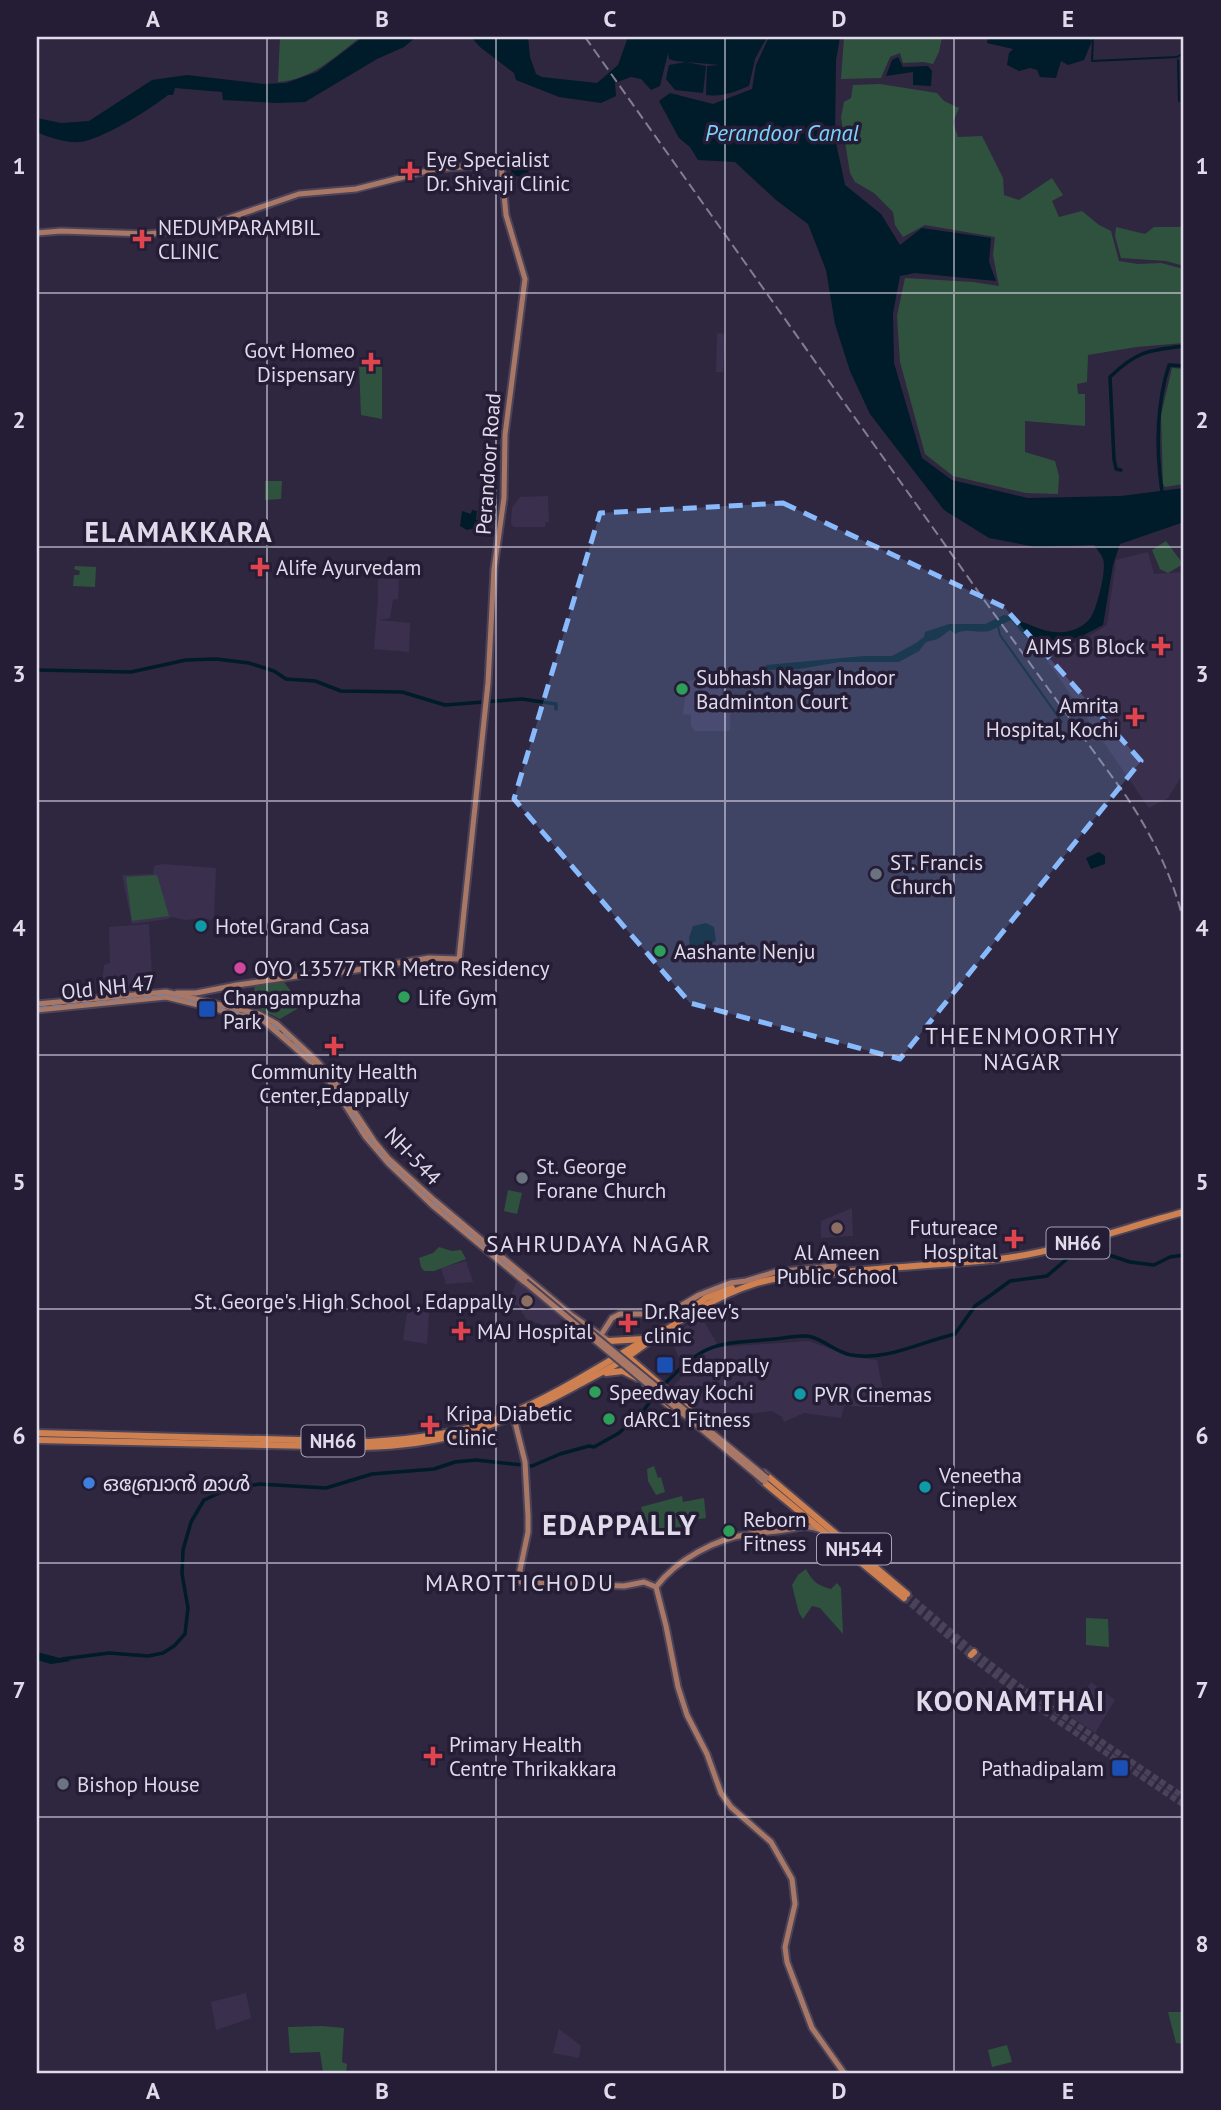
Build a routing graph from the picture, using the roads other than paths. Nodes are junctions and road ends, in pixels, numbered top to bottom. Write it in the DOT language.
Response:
graph roads {
  1 [pos="37,233"];
  2 [pos="177,993"];
  3 [pos="123,998"];
  4 [pos="181,1000"];
  5 [pos="37,1004"];
  6 [pos="37,1010"];
  7 [pos="347,1104"];
  8 [pos="1184,1212"];
  9 [pos="464,1228"];
  10 [pos="833,1269"];
  11 [pos="527,1280"];
  12 [pos="747,1282"];
  13 [pos="601,1335"];
  14 [pos="648,1340"];
  15 [pos="608,1341"];
  16 [pos="606,1353"];
  17 [pos="624,1354"];
  18 [pos="615,1361"];
  19 [pos="602,1365"];
  20 [pos="637,1366"];
  21 [pos="597,1374"];
  22 [pos="637,1378"];
  23 [pos="515,1422"];
  24 [pos="37,1433"];
  25 [pos="37,1440"];
  26 [pos="336,1444"];
  27 [pos="766,1480"];
  28 [pos="800,1513"];
  29 [pos="797,1526"];
  30 [pos="826,1533"];
  31 [pos="656,1587"];
  32 [pos="844,2073"];
  1 -- 2 [label="main road, Perandoor Road"];
  2 -- 3 [label="main road, Old NH 47"];
  2 -- 7 [label="main road, NH-544"];
  3 -- 4 [label="main road, Old NH 47"];
  3 -- 5 [label="main road, Old NH 47"];
  3 -- 6 [label="main road, Old NH 47"];
  4 -- 7 [label="main road, NH-544"];
  7 -- 9 [label="main road, NH-544"];
  7 -- 9 [label="main road, NH-544"];
  8 -- 10 [label="highway, NH66"];
  9 -- 11 [label="main road, NH-544"];
  10 -- 12 [label="highway, NH66"];
  10 -- 14 [label="highway, NH66"];
  11 -- 13 [label="main road"];
  11 -- 16 [label="main road"];
  11 -- 27 [label="main road, bridge"];
  12 -- 13 [label="main road"];
  12 -- 14 [label="highway, NH66"];
  13 -- 15 [label="main road"];
  14 -- 15 [label="highway"];
  14 -- 17 [label="highway, NH66"];
  14 -- 20 [label="highway"];
  16 -- 18 [label="main road"];
  16 -- 19 [label="highway"];
  17 -- 18 [label="highway, NH66"];
  17 -- 20 [label="highway, NH544"];
  18 -- 19 [label="highway, NH66"];
  18 -- 21 [label="highway, NH66"];
  18 -- 22 [label="highway, NH544"];
  19 -- 26 [label="highway, NH66"];
  20 -- 27 [label="highway, NH544, bridge"];
  21 -- 22 [label="highway"];
  21 -- 26 [label="highway, NH66"];
  22 -- 27 [label="highway, NH544, bridge"];
  23 -- 31 [label="main road"];
  24 -- 26 [label="highway, NH66"];
  25 -- 26 [label="highway, NH66"];
  27 -- 28 [label="highway, NH544"];
  27 -- 30 [label="highway, NH544"];
  28 -- 29 [label="main road"];
  28 -- 30 [label="highway, NH544"];
  29 -- 30 [label="main road"];
  29 -- 31 [label="main road"];
  31 -- 32 [label="main road"];
}
